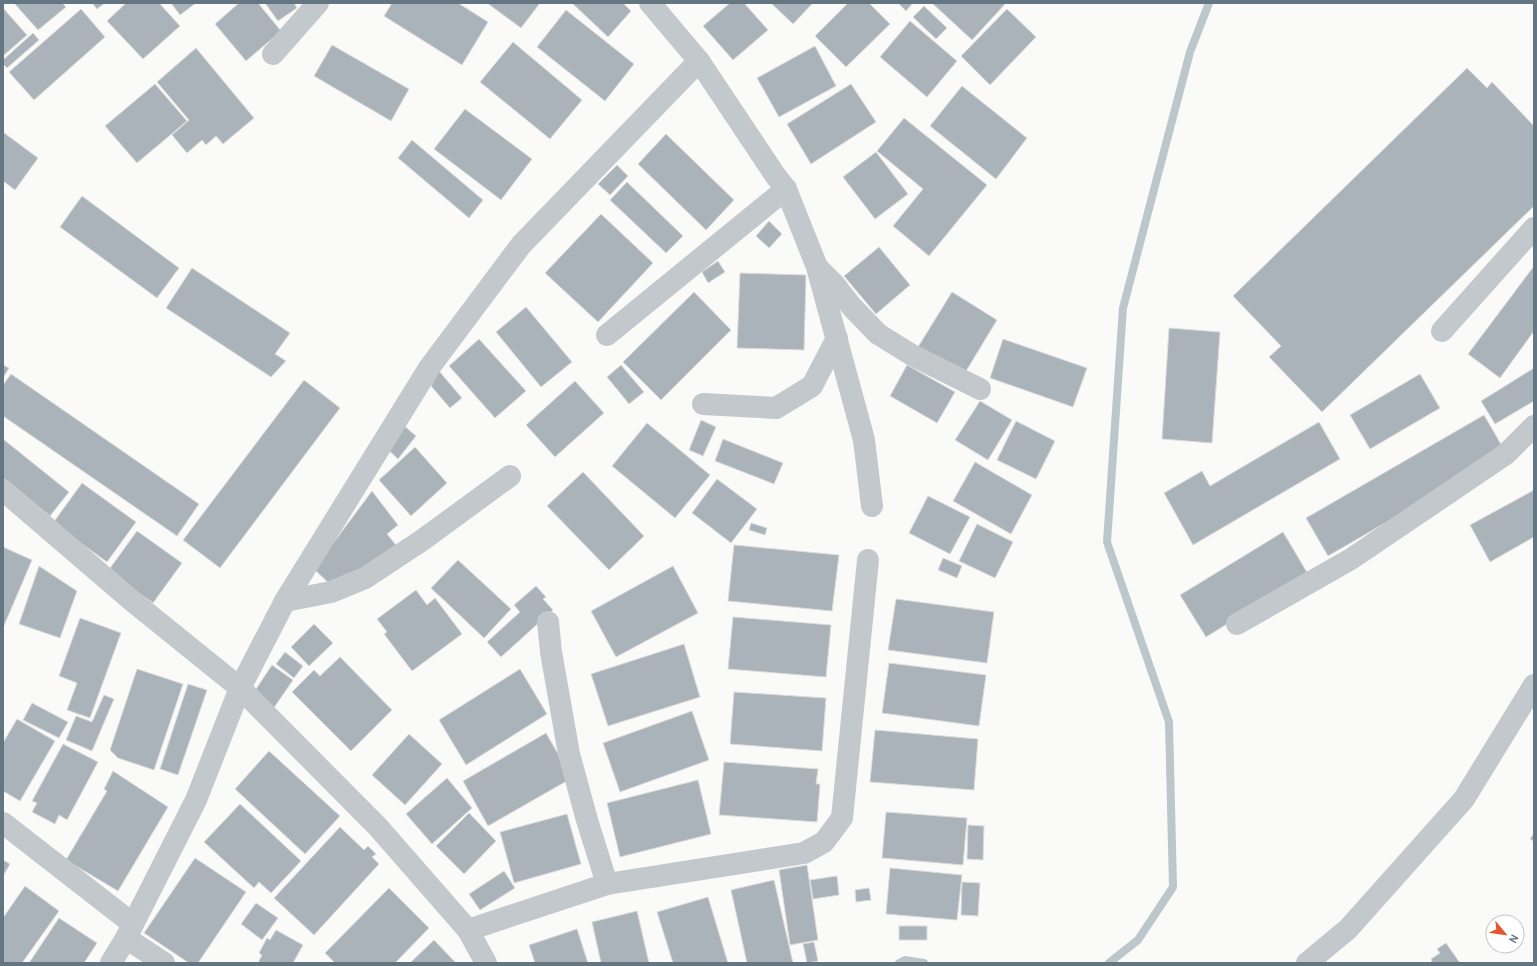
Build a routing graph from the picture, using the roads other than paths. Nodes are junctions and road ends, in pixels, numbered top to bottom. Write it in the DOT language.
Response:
graph roads {
  1 [pos="318,3"];
  2 [pos="650,3"];
  3 [pos="273,54"];
  4 [pos="699,61"];
  5 [pos="786,188"];
  6 [pos="1534,228"];
  7 [pos="818,267"];
  8 [pos="1442,331"];
  9 [pos="607,335"];
  10 [pos="836,338"];
  11 [pos="980,389"];
  12 [pos="703,404"];
  13 [pos="1534,426"];
  14 [pos="510,476"];
  15 [pos="3,490"];
  16 [pos="872,506"];
  17 [pos="868,560"];
  18 [pos="285,601"];
  19 [pos="548,622"];
  20 [pos="1237,624"];
  21 [pos="1534,685"];
  22 [pos="240,688"];
  23 [pos="3,823"];
  24 [pos="607,884"];
  25 [pos="468,930"];
  26 [pos="129,931"];
  27 [pos="111,963"];
  28 [pos="164,963"];
  29 [pos="486,963"];
  30 [pos="1307,963"];
  1 -- 3 [label="street"];
  2 -- 4 [label="street"];
  4 -- 5 [label="street"];
  4 -- 18 [label="street"];
  5 -- 7 [label="street"];
  5 -- 9 [label="street"];
  6 -- 8 [label="street"];
  7 -- 10 [label="street"];
  7 -- 11 [label="street"];
  10 -- 12 [label="street"];
  10 -- 16 [label="street"];
  13 -- 20 [label="street"];
  14 -- 18 [label="street"];
  15 -- 22 [label="street"];
  17 -- 24 [label="street"];
  18 -- 22 [label="street"];
  19 -- 24 [label="street"];
  21 -- 30 [label="street"];
  22 -- 25 [label="street"];
  22 -- 26 [label="street"];
  23 -- 26 [label="street"];
  24 -- 25 [label="street"];
  25 -- 29 [label="street"];
  26 -- 27 [label="street"];
  26 -- 28 [label="street"];
}
